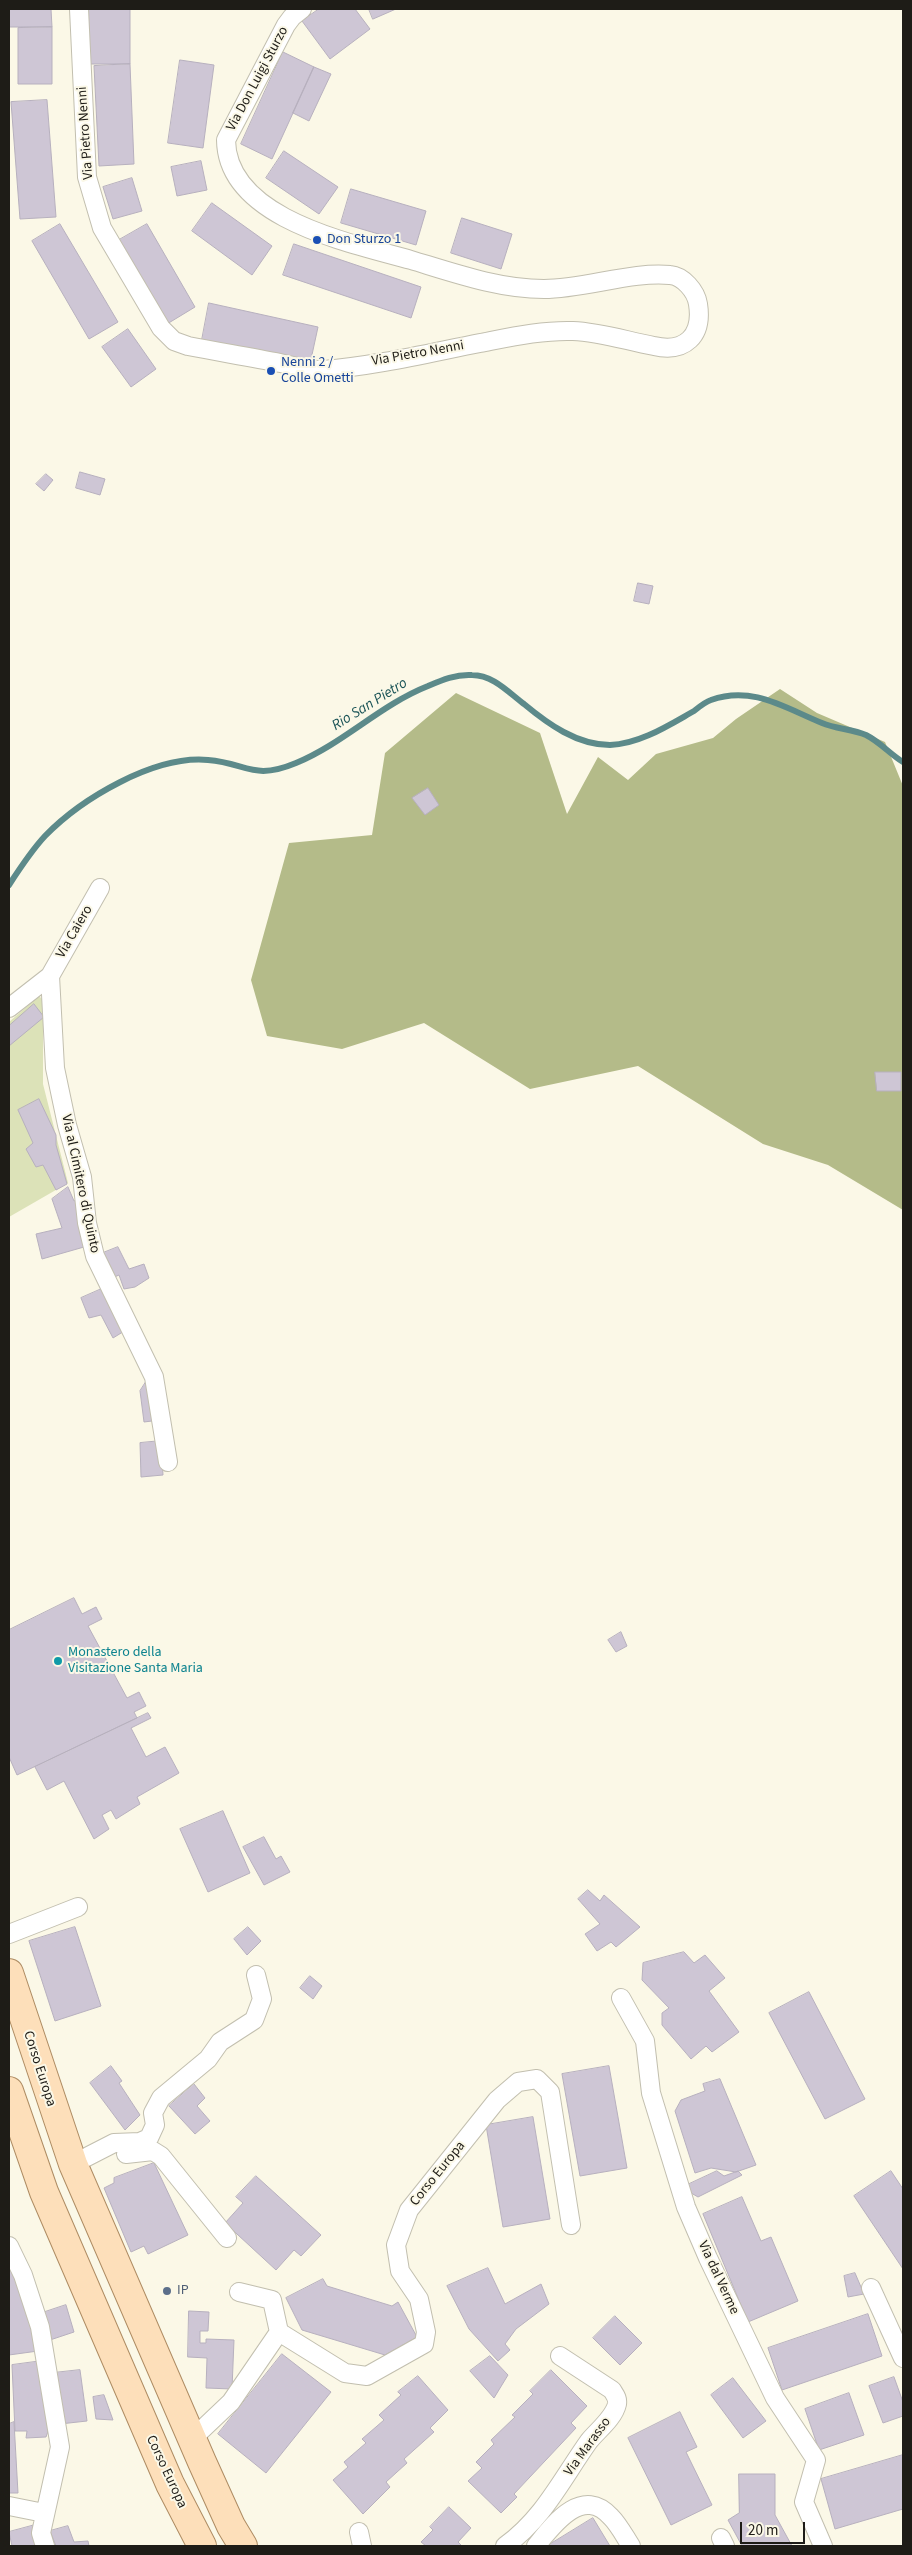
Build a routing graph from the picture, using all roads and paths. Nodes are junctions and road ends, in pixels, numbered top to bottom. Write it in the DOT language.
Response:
graph roads {
  1 [pos="79,9"];
  2 [pos="302,9"];
  3 [pos="546,289"];
  4 [pos="100,888"];
  5 [pos="50,976"];
  6 [pos="9,1008"];
  7 [pos="168,1462"];
  8 [pos="78,1907"];
  9 [pos="9,1934"];
  10 [pos="9,1973"];
  11 [pos="256,1975"];
  12 [pos="621,1998"];
  13 [pos="9,2092"];
  14 [pos="81,2160"];
  15 [pos="571,2225"];
  16 [pos="227,2238"];
  17 [pos="9,2246"];
  18 [pos="870,2288"];
  19 [pos="239,2292"];
  20 [pos="279,2332"];
  21 [pos="560,2356"];
  22 [pos="903,2358"];
  23 [pos="192,2439"];
  24 [pos="9,2506"];
  25 [pos="44,2513"];
  26 [pos="45,2546"];
  27 [pos="202,2546"];
  28 [pos="243,2546"];
  29 [pos="505,2546"];
  30 [pos="536,2546"];
  31 [pos="631,2546"];
  32 [pos="823,2546"];
  1 -- 3 [label="street, Via Pietro Nenni"];
  2 -- 3 [label="street, Via Don Luigi Sturzo"];
  4 -- 5 [label="street, Via Caiero"];
  5 -- 6 [label="street"];
  5 -- 7 [label="street, Via al Cimitero di Quinto"];
  8 -- 9 [label="street"];
  10 -- 14 [label="main road, Corso Europa"];
  11 -- 14 [label="street"];
  12 -- 32 [label="street, Via dal Verme"];
  13 -- 27 [label="main road, Corso Europa"];
  14 -- 16 [label="street"];
  14 -- 23 [label="main road, Corso Europa"];
  15 -- 20 [label="street, Corso Europa"];
  17 -- 25 [label="street"];
  18 -- 22 [label="street"];
  19 -- 20 [label="street"];
  20 -- 23 [label="street"];
  21 -- 29 [label="street, Via Marasso"];
  23 -- 28 [label="main road, Corso Europa"];
  24 -- 25 [label="street"];
  25 -- 26 [label="street"];
  30 -- 31 [label="street"];
}
